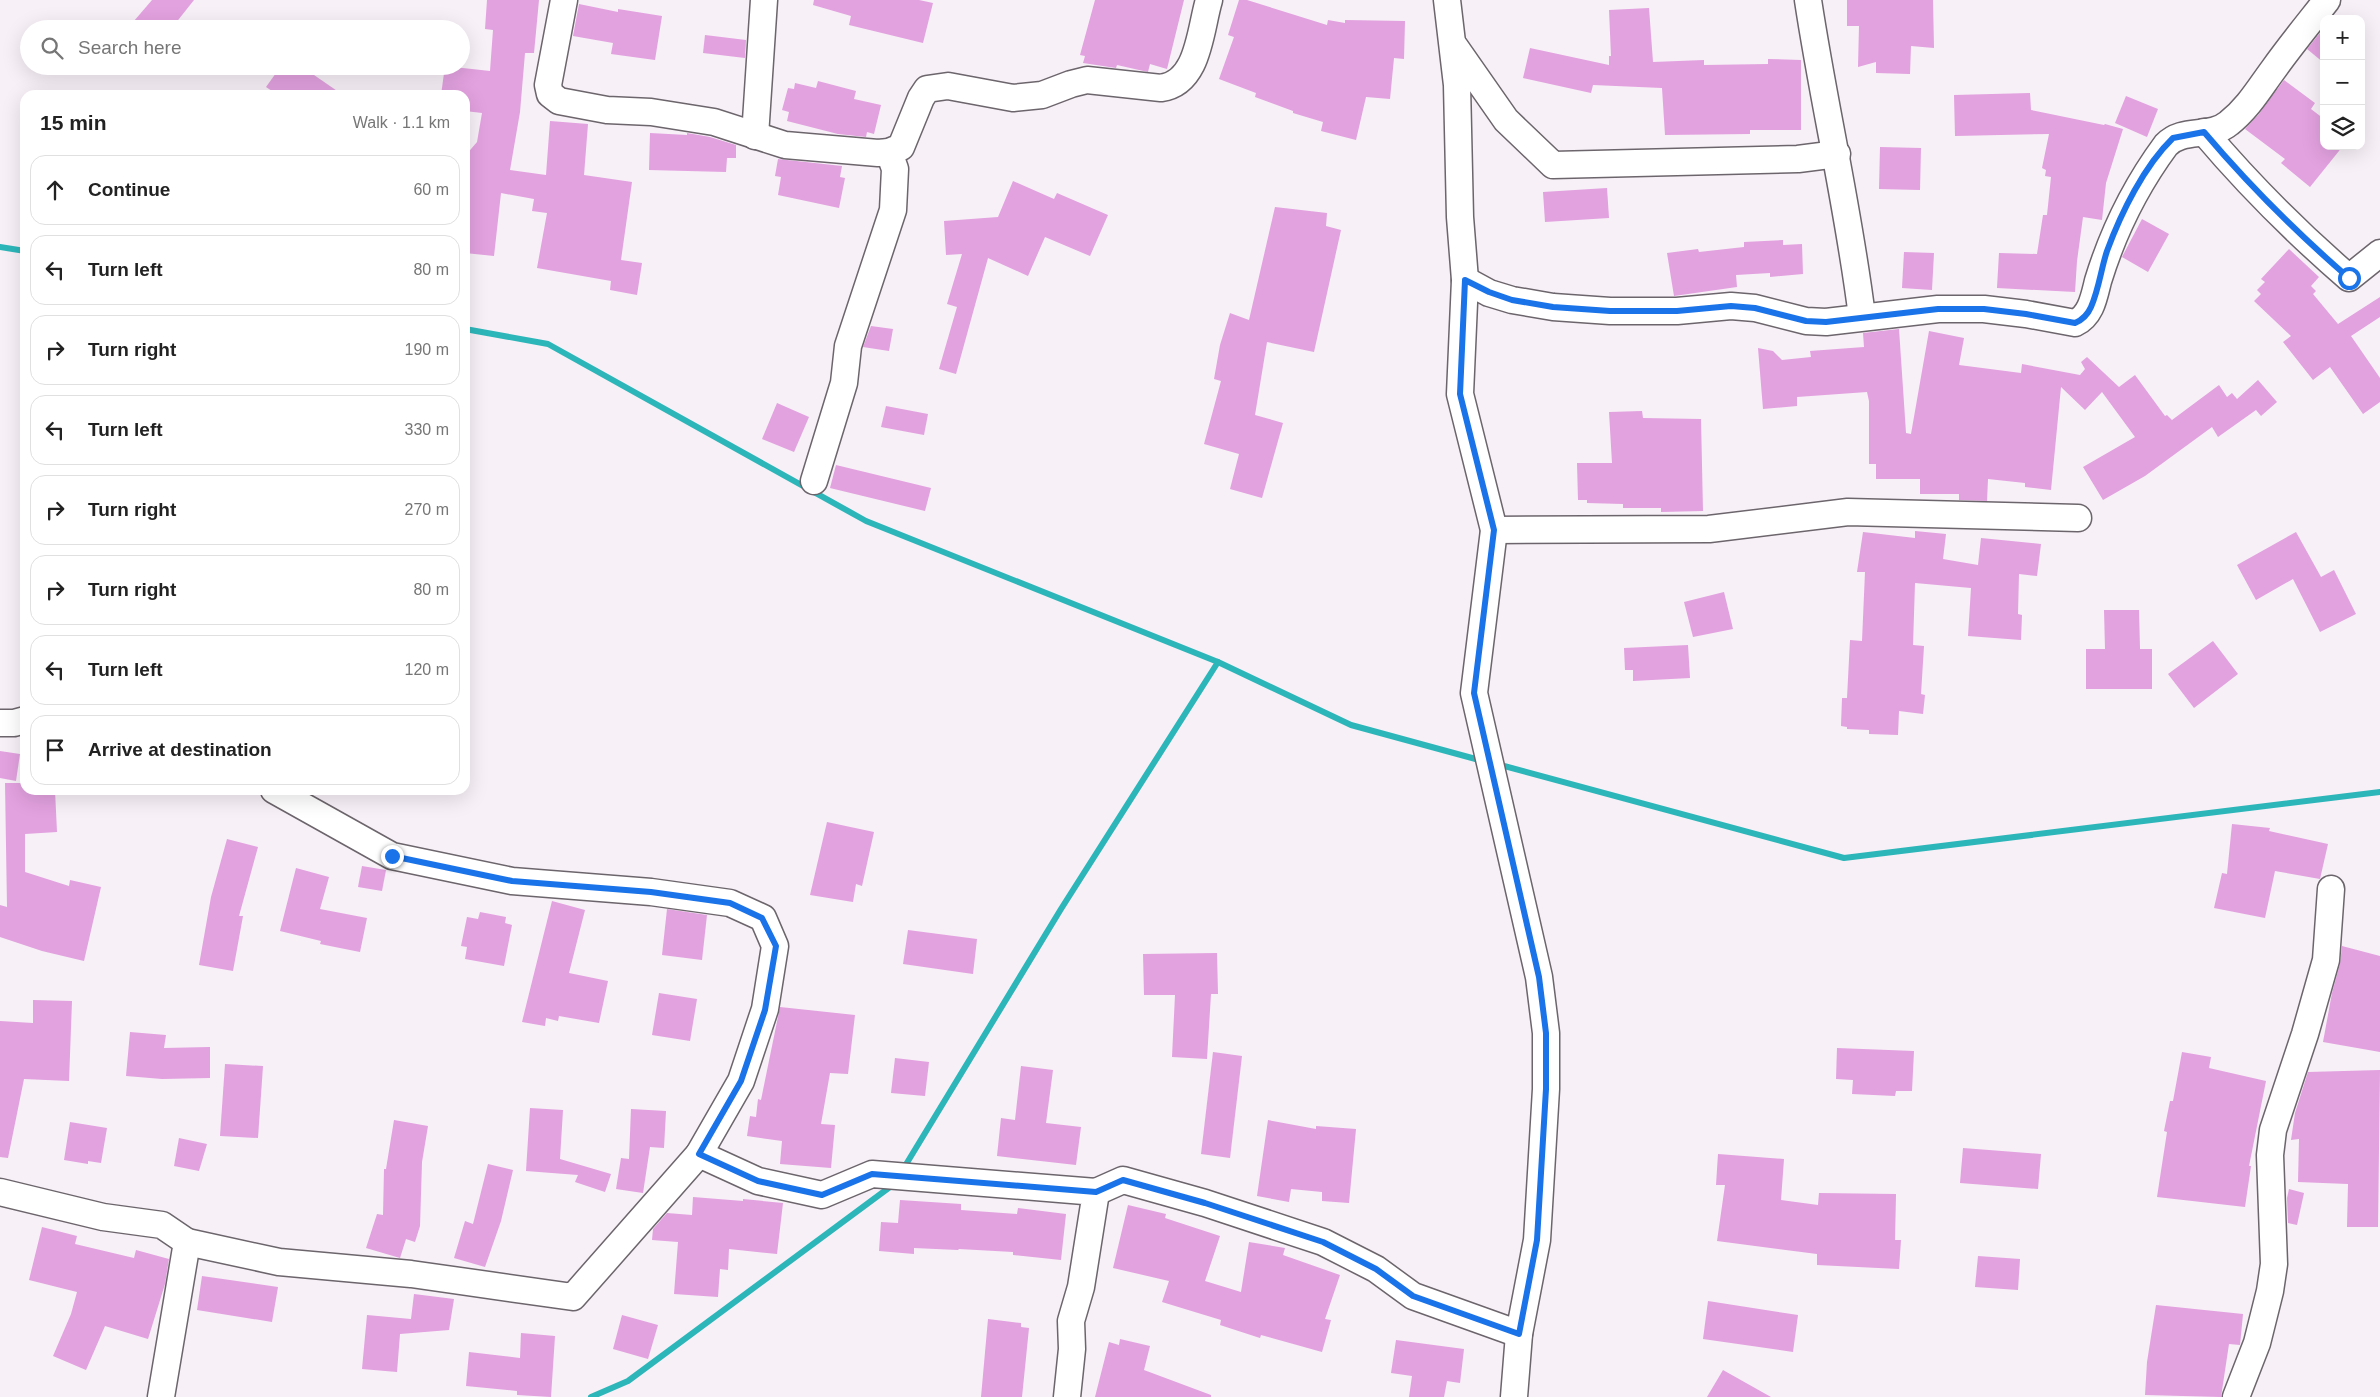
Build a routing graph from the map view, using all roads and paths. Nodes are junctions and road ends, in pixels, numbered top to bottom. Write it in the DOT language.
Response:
graph roads {
  1 [pos="564,0"];
  2 [pos="764,0"];
  3 [pos="1210,0"];
  4 [pos="1447,0"];
  5 [pos="1808,0"];
  6 [pos="2327,0"];
  7 [pos="1453,44"];
  8 [pos="2204,132"];
  9 [pos="755,136"];
  10 [pos="889,152"];
  11 [pos="1837,154"];
  12 [pos="2380,253"];
  13 [pos="1465,280"];
  14 [pos="1862,317"];
  15 [pos="814,482"];
  16 [pos="2078,518"];
  17 [pos="1494,530"];
  18 [pos="20,721"];
  19 [pos="0,723"];
  20 [pos="283,795"];
  21 [pos="2331,889"];
  22 [pos="699,1154"];
  23 [pos="0,1192"];
  24 [pos="1096,1192"];
  25 [pos="187,1242"];
  26 [pos="1519,1334"];
  27 [pos="162,1397"];
  28 [pos="1067,1397"];
  29 [pos="1514,1397"];
  30 [pos="2236,1397"];
  1 -- 9 [label="street"];
  2 -- 9 [label="street"];
  3 -- 10 [label="street"];
  4 -- 7 [label="street"];
  5 -- 11 [label="street"];
  6 -- 8 [label="street"];
  7 -- 11 [label="street"];
  7 -- 13 [label="street"];
  8 -- 12 [label="street"];
  8 -- 14 [label="street"];
  9 -- 10 [label="street"];
  10 -- 15 [label="street"];
  11 -- 14 [label="street"];
  13 -- 14 [label="street"];
  13 -- 17 [label="street"];
  16 -- 17 [label="street"];
  17 -- 26 [label="street"];
  18 -- 19 [label="street"];
  20 -- 22 [label="street"];
  21 -- 30 [label="street"];
  22 -- 24 [label="street"];
  22 -- 25 [label="street"];
  23 -- 25 [label="street"];
  24 -- 26 [label="street"];
  24 -- 28 [label="street"];
  25 -- 27 [label="street"];
  26 -- 29 [label="street"];
}
